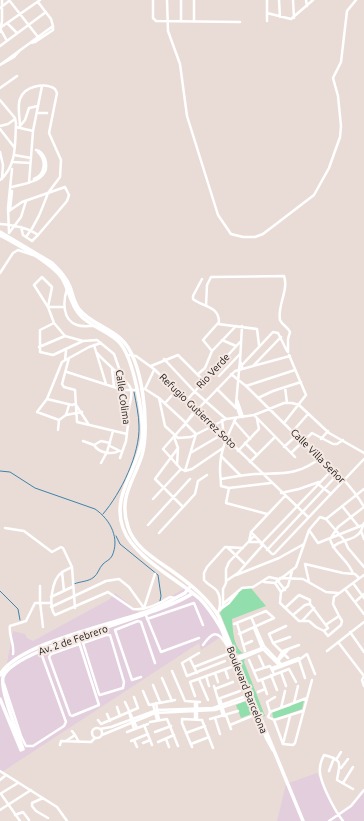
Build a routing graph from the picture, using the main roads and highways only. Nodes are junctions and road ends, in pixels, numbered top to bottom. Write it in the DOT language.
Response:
graph roads {
  1 [pos="0,232"];
  2 [pos="0,235"];
  3 [pos="18,244"];
  4 [pos="131,355"];
  5 [pos="143,441"];
  6 [pos="191,585"];
  7 [pos="188,590"];
  8 [pos="196,590"];
  9 [pos="193,594"];
  10 [pos="177,599"];
  11 [pos="223,628"];
  12 [pos="40,649"];
  13 [pos="0,675"];
  14 [pos="251,696"];
  15 [pos="0,699"];
  16 [pos="1,705"];
  17 [pos="261,721"];
  18 [pos="303,821"];
  1 -- 3 [label="main road"];
  2 -- 3 [label="main road"];
  3 -- 4 [label="main road"];
  3 -- 4 [label="main road"];
  4 -- 5 [label="main road"];
  5 -- 6 [label="main road"];
  5 -- 7 [label="main road"];
  6 -- 7 [label="main road, Av. 2 de Febrero"];
  6 -- 8 [label="main road"];
  7 -- 9 [label="main road"];
  7 -- 10 [label="main road, Av. 2 de Febrero"];
  8 -- 9 [label="main road, Av. 2 de Febrero"];
  8 -- 11 [label="main road"];
  9 -- 10 [label="main road, Av. 2 de Febrero"];
  9 -- 11 [label="main road"];
  10 -- 12 [label="main road, Av. 2 de Febrero"];
  11 -- 14 [label="main road, Boulevard Barcelona"];
  12 -- 13 [label="main road, Av. 2 de Febrero"];
  12 -- 16 [label="main road, Av. 2 de Febrero"];
  14 -- 17 [label="main road, Boulevard Barcelona"];
  14 -- 17 [label="main road, Boulevard Barcelona"];
  15 -- 16 [label="main road, Av. 2 de Febrero"];
  17 -- 18 [label="main road, Boulevard Barcelona"];
}
